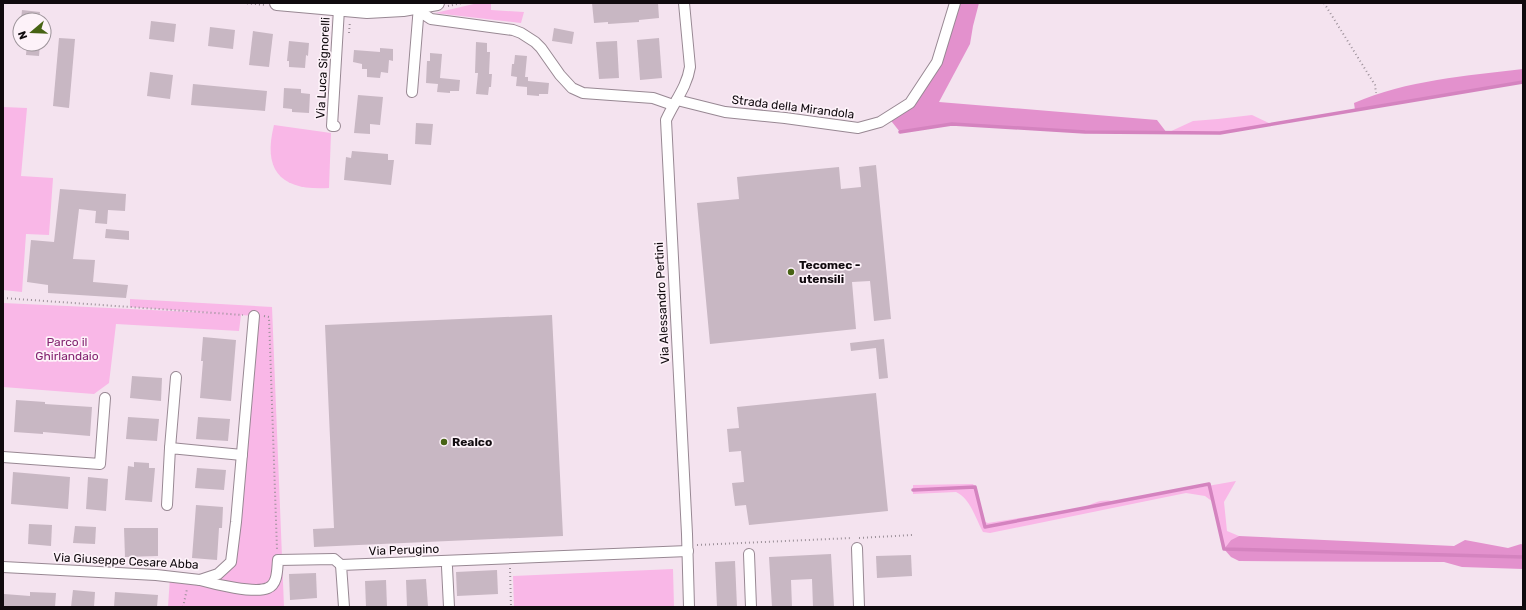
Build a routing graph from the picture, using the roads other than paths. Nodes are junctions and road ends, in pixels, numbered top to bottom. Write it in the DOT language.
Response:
graph roads {
  1 [pos="278,3"];
  2 [pos="437,3"];
  3 [pos="684,3"];
  4 [pos="955,3"];
  5 [pos="419,6"];
  6 [pos="339,9"];
  7 [pos="412,92"];
  8 [pos="675,102"];
  9 [pos="335,126"];
  10 [pos="254,316"];
  11 [pos="176,377"];
  12 [pos="105,398"];
  13 [pos="170,448"];
  14 [pos="242,455"];
  15 [pos="3,457"];
  16 [pos="167,505"];
  17 [pos="688,548"];
  18 [pos="857,548"];
  19 [pos="749,554"];
  20 [pos="341,565"];
  21 [pos="3,567"];
  22 [pos="447,567"];
  23 [pos="200,580"];
  24 [pos="344,607"];
  25 [pos="449,607"];
  26 [pos="689,607"];
  27 [pos="751,607"];
  28 [pos="859,607"];
  1 -- 6 [label="street"];
  2 -- 5 [label="street"];
  3 -- 8 [label="street, Via Alessandro Pertini"];
  4 -- 8 [label="street, Strada della Mirandola"];
  5 -- 6 [label="street"];
  5 -- 7 [label="street"];
  5 -- 8 [label="street, Strada della Mirandola"];
  6 -- 9 [label="street, Via Luca Signorelli"];
  8 -- 17 [label="street, Via Alessandro Pertini"];
  10 -- 14 [label="street, Via Giuseppe Cesare Abba"];
  11 -- 13 [label="street"];
  12 -- 15 [label="street"];
  13 -- 14 [label="street"];
  13 -- 16 [label="street"];
  14 -- 23 [label="street, Via Giuseppe Cesare Abba"];
  17 -- 20 [label="street, Via Perugino"];
  17 -- 26 [label="street, Via Alessandro Pertini"];
  18 -- 28 [label="street"];
  19 -- 27 [label="street"];
  20 -- 23 [label="street"];
  20 -- 24 [label="street"];
  21 -- 23 [label="street, Via Giuseppe Cesare Abba"];
  22 -- 25 [label="street, Via Perugino"];
}
